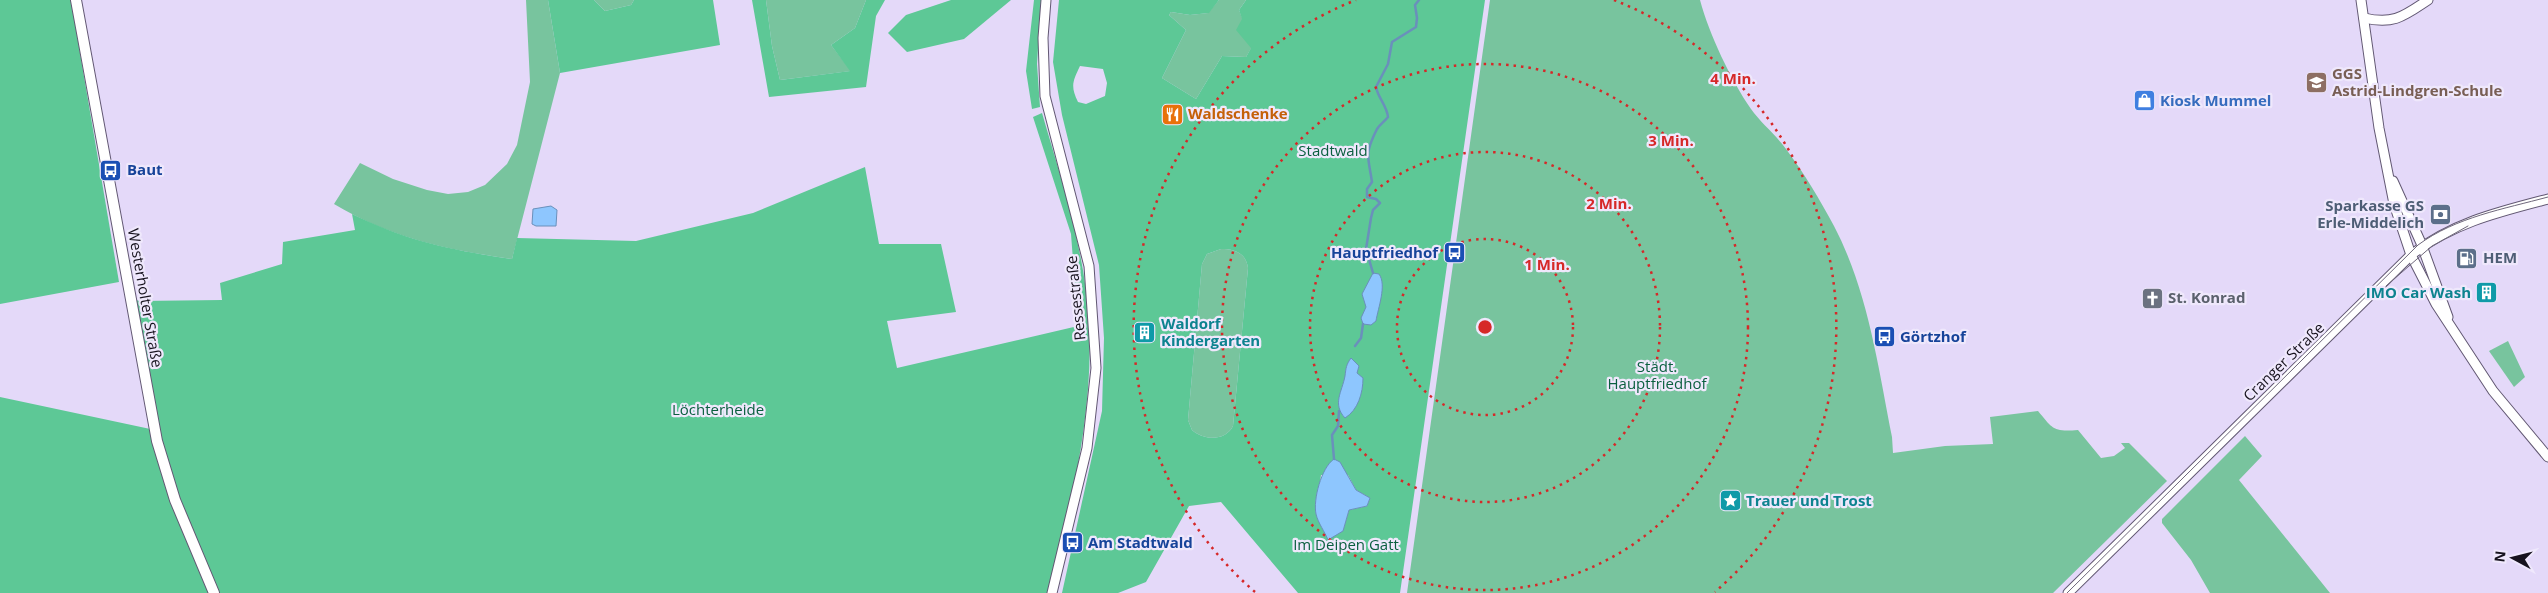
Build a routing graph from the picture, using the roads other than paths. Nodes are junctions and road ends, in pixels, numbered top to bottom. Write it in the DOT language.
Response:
graph roads {
  1 [pos="76,0"];
  2 [pos="1046,0"];
  3 [pos="2361,0"];
  4 [pos="2428,0"];
  5 [pos="2364,18"];
  6 [pos="2387,170"];
  7 [pos="2548,199"];
  8 [pos="2422,247"];
  9 [pos="2411,255"];
  10 [pos="2450,324"];
  11 [pos="2548,457"];
  12 [pos="214,593"];
  13 [pos="1052,593"];
  14 [pos="2068,593"];
  1 -- 12 [label="main road, Westerholter Straße"];
  2 -- 13 [label="main road, Ressestraße"];
  3 -- 5 [label="main road"];
  4 -- 5 [label="main road"];
  5 -- 6 [label="main road"];
  6 -- 8 [label="main road"];
  6 -- 9 [label="main road"];
  7 -- 8 [label="main road, Cranger Straße"];
  8 -- 9 [label="main road, Cranger Straße"];
  8 -- 10 [label="main road"];
  9 -- 10 [label="main road"];
  9 -- 14 [label="main road, Cranger Straße"];
  10 -- 11 [label="main road"];
}
